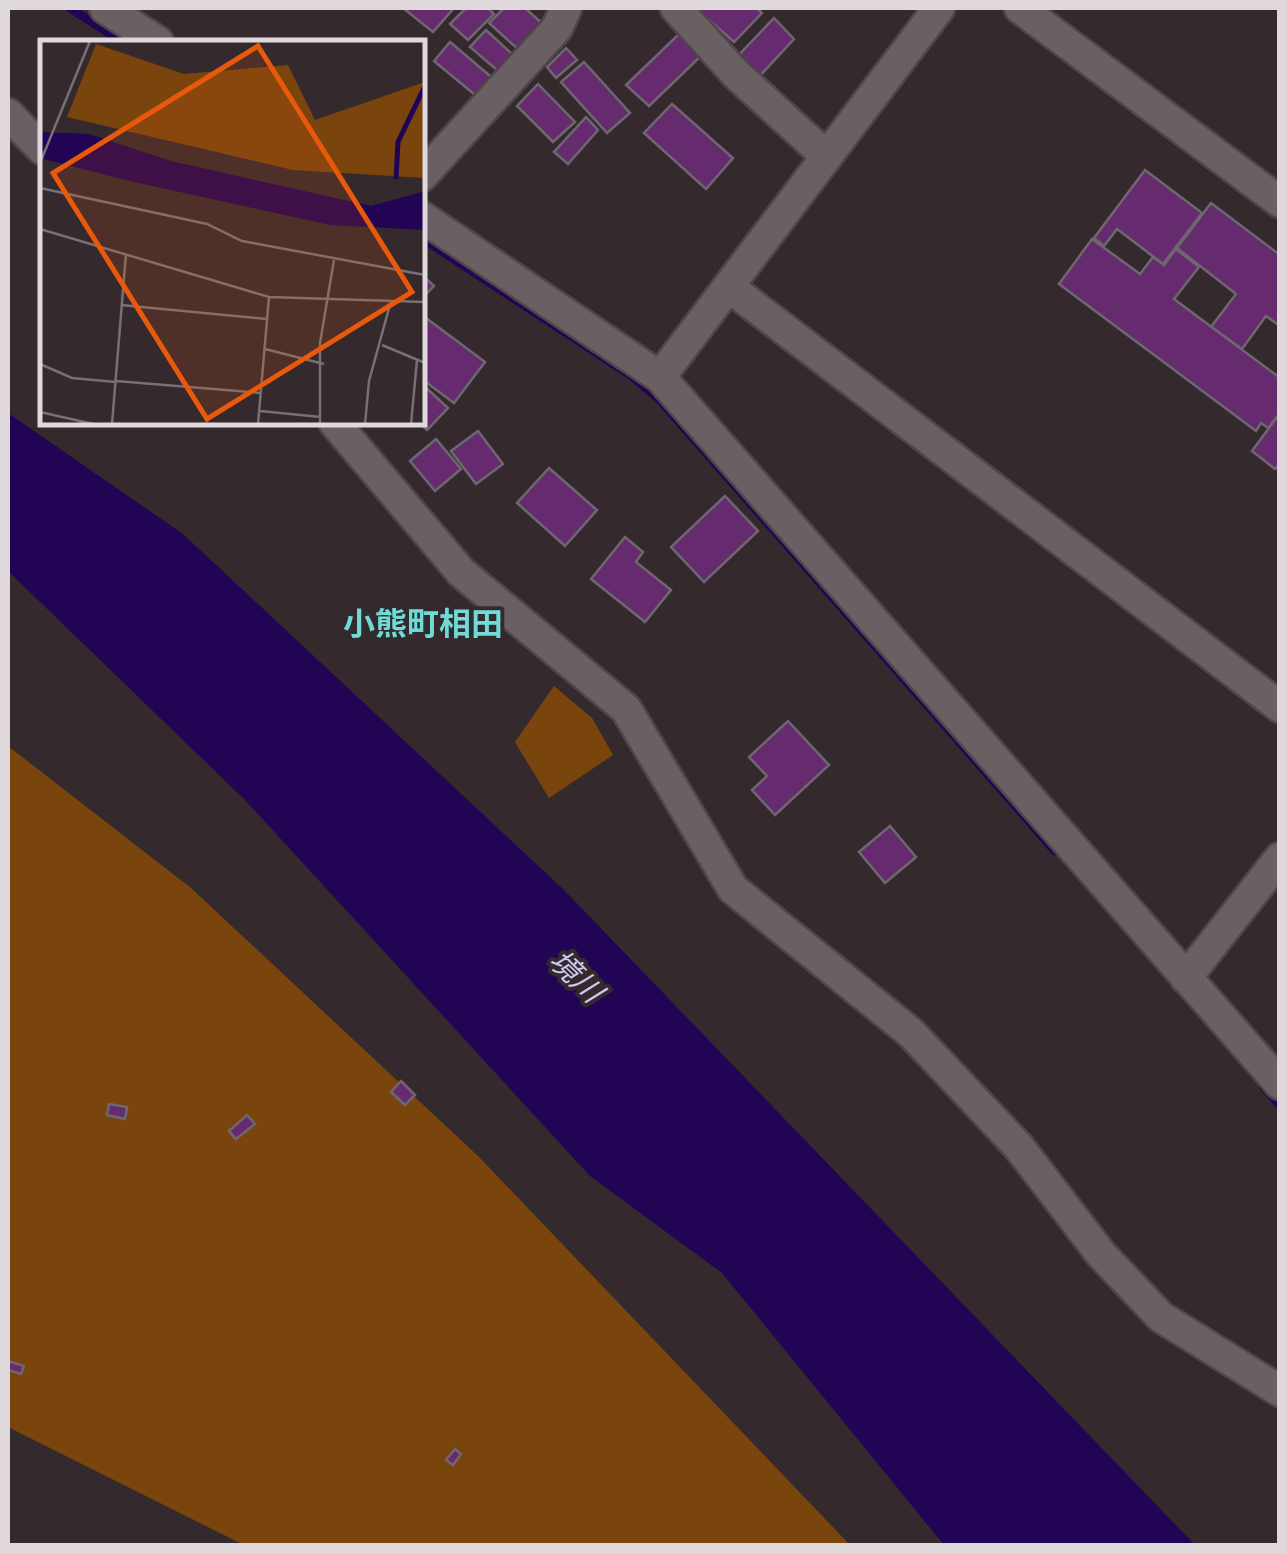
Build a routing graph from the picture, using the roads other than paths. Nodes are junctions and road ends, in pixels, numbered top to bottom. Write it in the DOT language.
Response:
graph roads {
  1 [pos="566,8"];
  2 [pos="676,8"];
  3 [pos="939,8"];
  4 [pos="1020,8"];
  5 [pos="118,11"];
  6 [pos="155,40"];
  7 [pos="8,114"];
  8 [pos="40,147"];
  9 [pos="825,156"];
  10 [pos="425,173"];
  11 [pos="1280,202"];
  12 [pos="425,219"];
  13 [pos="729,287"];
  14 [pos="660,377"];
  15 [pos="337,425"];
  16 [pos="1280,707"];
  17 [pos="1280,858"];
  18 [pos="1186,978"];
  19 [pos="1280,1084"];
  20 [pos="1280,1391"];
  1 -- 10 [label="street"];
  2 -- 9 [label="street"];
  3 -- 9 [label="street"];
  4 -- 11 [label="street"];
  5 -- 6 [label="street"];
  7 -- 8 [label="street"];
  9 -- 13 [label="street"];
  12 -- 14 [label="street"];
  13 -- 14 [label="street"];
  13 -- 16 [label="street"];
  14 -- 18 [label="street"];
  15 -- 20 [label="street"];
  17 -- 18 [label="street"];
  18 -- 19 [label="street"];
}
